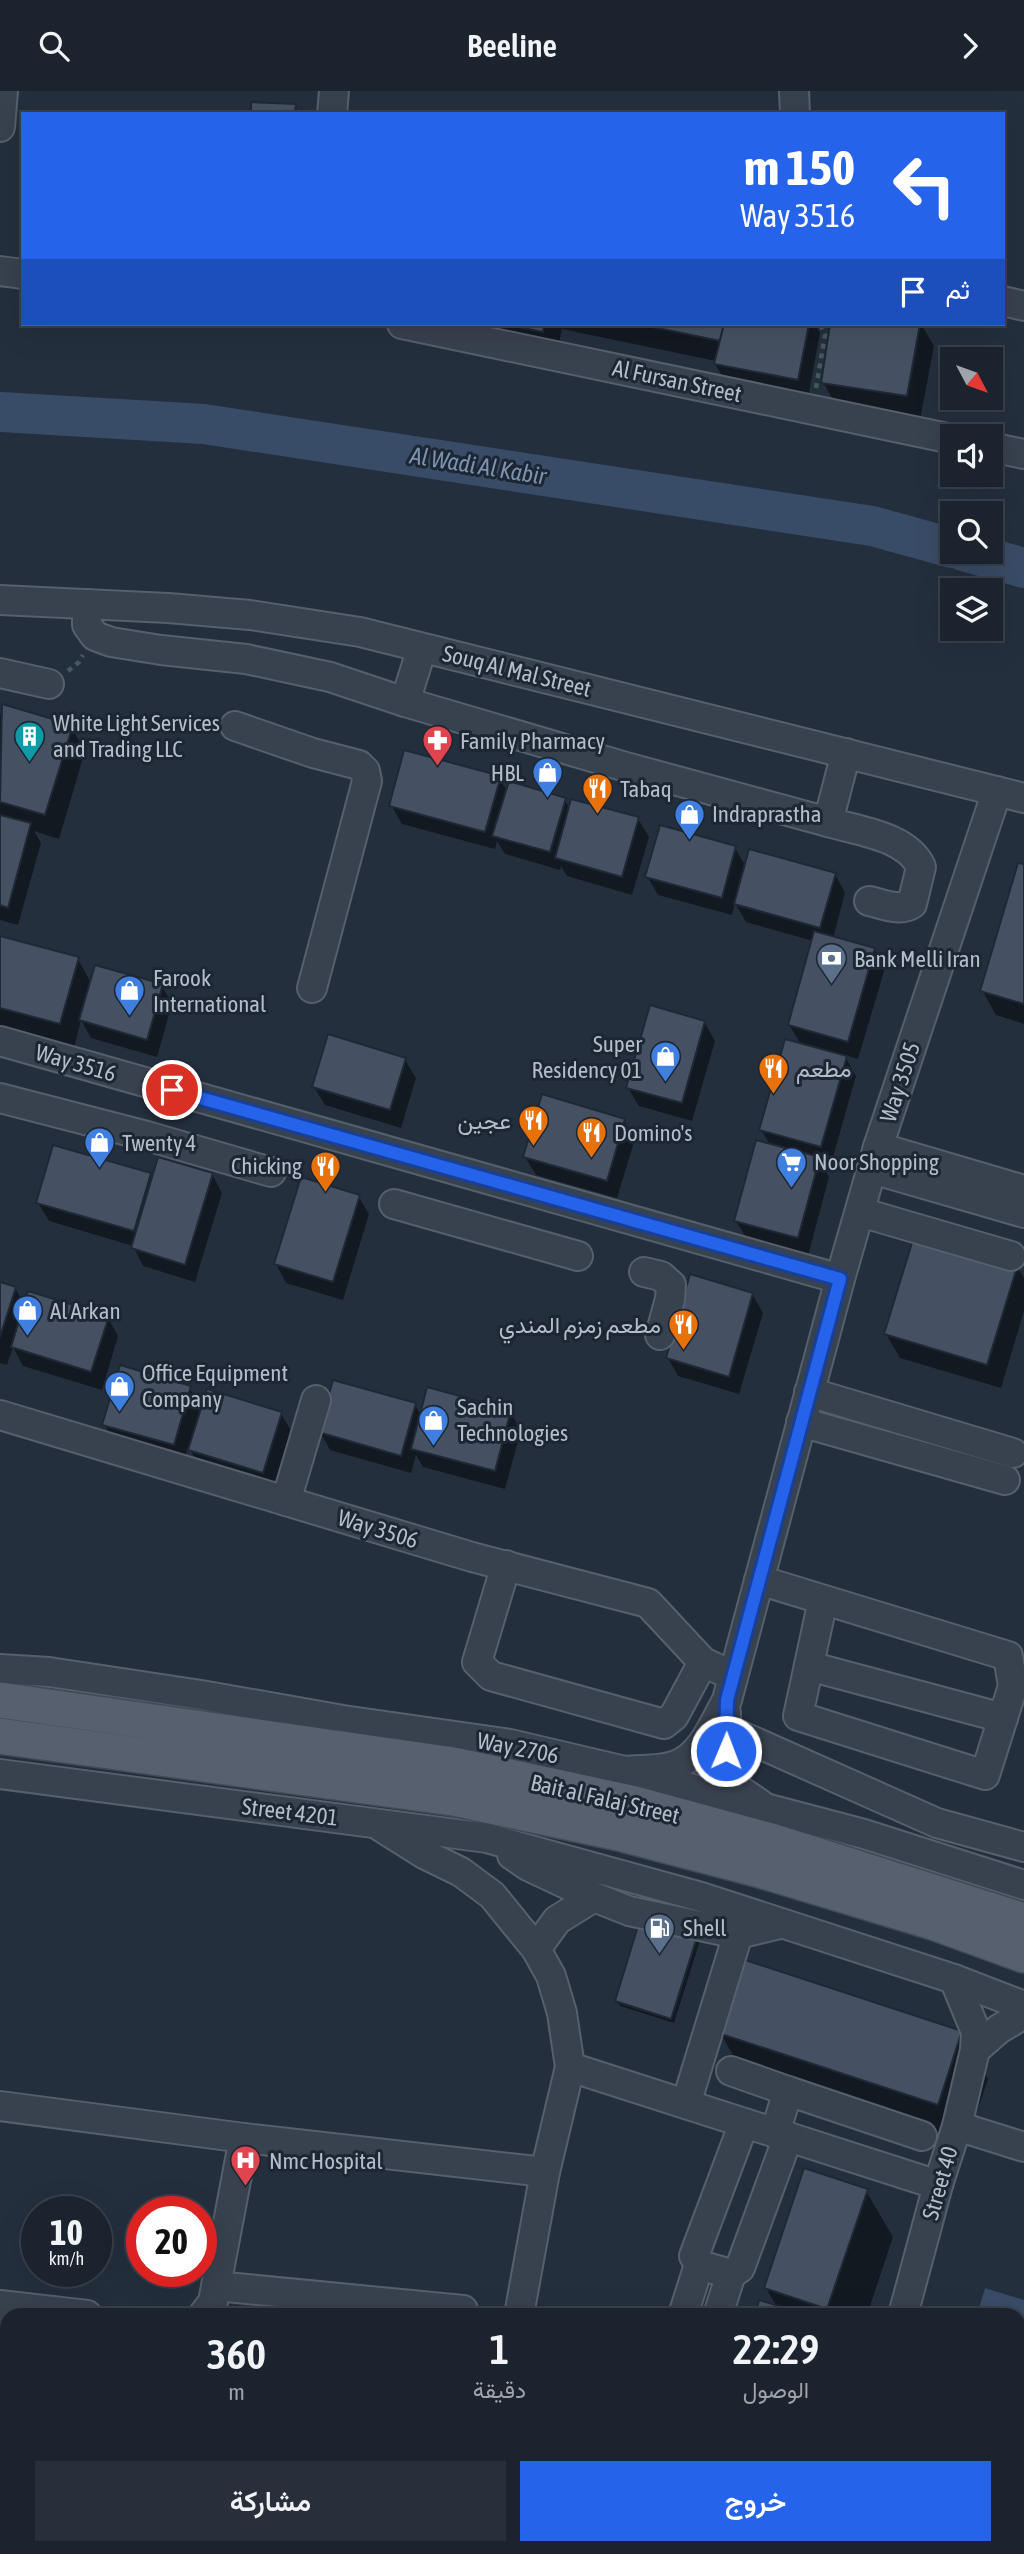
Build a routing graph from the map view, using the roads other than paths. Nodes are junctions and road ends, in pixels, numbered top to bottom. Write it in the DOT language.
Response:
graph roads {
  1 [pos="3,91"];
  2 [pos="334,91"];
  3 [pos="794,91"];
  4 [pos="332,112"];
  5 [pos="795,112"];
  6 [pos="0,127"];
  7 [pos="0,271"];
  8 [pos="21,274"];
  9 [pos="1005,301"];
  10 [pos="1024,306"];
  11 [pos="412,326"];
  12 [pos="940,436"];
  13 [pos="1003,450"];
  14 [pos="1024,454"];
  15 [pos="0,600"];
  16 [pos="87,604"];
  17 [pos="422,647"];
  18 [pos="0,673"];
  19 [pos="50,684"];
  20 [pos="405,702"];
  21 [pos="235,726"];
  22 [pos="846,753"];
  23 [pos="997,791"];
  24 [pos="1024,798"];
  25 [pos="828,822"];
  26 [pos="869,901"];
  27 [pos="312,988"];
  28 [pos="0,1041"];
  29 [pos="0,1098"];
  30 [pos="875,1158"];
  31 [pos="271,1172"];
  32 [pos="1024,1190"];
  33 [pos="394,1204"];
  34 [pos="860,1212"];
  35 [pos="1024,1213"];
  36 [pos="1011,1255"];
  37 [pos="578,1256"];
  38 [pos="644,1272"];
  39 [pos="840,1279"];
  40 [pos="660,1335"];
  41 [pos="809,1392"];
  42 [pos="316,1400"];
  43 [pos="2,1422"];
  44 [pos="801,1422"];
  45 [pos="286,1501"];
  46 [pos="506,1565"];
  47 [pos="759,1580"];
  48 [pos="823,1599"];
  49 [pos="0,1661"];
  50 [pos="703,1662"];
  51 [pos="809,1666"];
  52 [pos="0,1669"];
  53 [pos="48,1672"];
  54 [pos="730,1688"];
  55 [pos="0,1700"];
  56 [pos="1003,1718"];
  57 [pos="726,1728"];
  58 [pos="0,1736"];
  59 [pos="625,1771"];
  60 [pos="0,1774"];
  61 [pos="769,1810"];
  62 [pos="373,1822"];
  63 [pos="486,1837"];
  64 [pos="1024,1847"];
  65 [pos="1024,1885"];
  66 [pos="594,1897"];
  67 [pos="1024,1921"];
  68 [pos="780,1924"];
  69 [pos="738,1934"];
  70 [pos="536,1949"];
  71 [pos="1024,1955"];
  72 [pos="954,1979"];
  73 [pos="1024,2006"];
  74 [pos="1024,2014"];
  75 [pos="975,2050"];
  76 [pos="570,2067"];
  77 [pos="731,2071"];
  78 [pos="788,2091"];
  79 [pos="686,2104"];
  80 [pos="0,2106"];
  81 [pos="744,2123"];
  82 [pos="957,2126"];
  83 [pos="781,2135"];
  84 [pos="922,2136"];
  85 [pos="244,2138"];
  86 [pos="1023,2143"];
  87 [pos="545,2172"];
  88 [pos="937,2185"];
  89 [pos="699,2265"];
  90 [pos="731,2274"];
  91 [pos="217,2281"];
  92 [pos="217,2286"];
  93 [pos="216,2287"];
  94 [pos="0,2305"];
  95 [pos="26,2308"];
  96 [pos="208,2308"];
  97 [pos="442,2308"];
  98 [pos="520,2308"];
  99 [pos="685,2308"];
  100 [pos="720,2308"];
  101 [pos="905,2308"];
  1 -- 6 [label="street"];
  2 -- 4 [label="street"];
  3 -- 5 [label="street"];
  7 -- 8 [label="street"];
  9 -- 10 [label="street"];
  11 -- 12 [label="street, Al Fursan Street"];
  13 -- 14 [label="street"];
  15 -- 16 [label="street, Souq Al Mal Street"];
  16 -- 17 [label="street, Souq Al Mal Street"];
  16 -- 20 [label="street"];
  17 -- 20 [label="street"];
  17 -- 22 [label="street, Souq Al Mal Street"];
  18 -- 19 [label="street"];
  20 -- 25 [label="street"];
  21 -- 27 [label="street"];
  22 -- 23 [label="street, Souq Al Mal Street"];
  22 -- 25 [label="street"];
  23 -- 24 [label="street, Souq Al Mal Street"];
  23 -- 30 [label="street, Way 3505"];
  25 -- 26 [label="street"];
  28 -- 39 [label="street, Way 3516"];
  29 -- 31 [label="street"];
  30 -- 32 [label="street"];
  30 -- 34 [label="street, Way 3505"];
  30 -- 35 [label="street"];
  33 -- 37 [label="street"];
  34 -- 36 [label="street"];
  34 -- 39 [label="street, Way 3505"];
  38 -- 40 [label="street"];
  39 -- 41 [label="street, Way 3505"];
  41 -- 44 [label="street, Way 3505"];
  41 -- 44 [label="street"];
  42 -- 45 [label="street"];
  43 -- 45 [label="street, Way 3506"];
  44 -- 47 [label="street, Way 3505"];
  45 -- 46 [label="street, Way 3506"];
  46 -- 50 [label="street, Way 3506"];
  46 -- 50 [label="street"];
  47 -- 48 [label="street"];
  47 -- 54 [label="street, Way 3505"];
  48 -- 51 [label="street"];
  48 -- 56 [label="street"];
  49 -- 53 [label="street"];
  50 -- 54 [label="street, Way 3506"];
  51 -- 56 [label="street"];
  51 -- 56 [label="street"];
  52 -- 53 [label="street, Way 2706"];
  53 -- 59 [label="street, Way 2706"];
  54 -- 57 [label="street, Way 3505"];
  54 -- 59 [label="street, Way 3505"];
  55 -- 67 [label="main road, Bait al Falaj Street"];
  57 -- 61 [label="street, Way 3505"];
  57 -- 64 [label="street"];
  58 -- 71 [label="main road, Bait al Falaj Street"];
  59 -- 61 [label="street, Way 2706"];
  60 -- 62 [label="street, Street 4201"];
  61 -- 65 [label="street, Way 2706"];
  62 -- 63 [label="street"];
  62 -- 70 [label="street, Street 4201"];
  63 -- 66 [label="street"];
  63 -- 68 [label="street"];
  66 -- 69 [label="street"];
  66 -- 70 [label="street"];
  68 -- 69 [label="street"];
  68 -- 72 [label="street"];
  69 -- 79 [label="street"];
  70 -- 76 [label="street, Street 4201"];
  72 -- 73 [label="street"];
  72 -- 75 [label="street, Street 40"];
  74 -- 75 [label="street"];
  75 -- 82 [label="street, Street 40"];
  76 -- 79 [label="street"];
  76 -- 87 [label="street, Street 4201"];
  77 -- 78 [label="street"];
  78 -- 83 [label="street"];
  78 -- 84 [label="street"];
  79 -- 81 [label="street"];
  80 -- 85 [label="street"];
  81 -- 83 [label="street"];
  81 -- 89 [label="street"];
  82 -- 86 [label="street"];
  82 -- 88 [label="street, Street 40"];
  83 -- 88 [label="street"];
  83 -- 90 [label="street"];
  85 -- 87 [label="street"];
  85 -- 91 [label="street"];
  87 -- 98 [label="street, Street 4201"];
  88 -- 101 [label="street, Street 40"];
  89 -- 90 [label="street"];
  89 -- 99 [label="street"];
  90 -- 100 [label="street"];
  92 -- 97 [label="street"];
  93 -- 96 [label="street"];
  94 -- 95 [label="street"];
}
